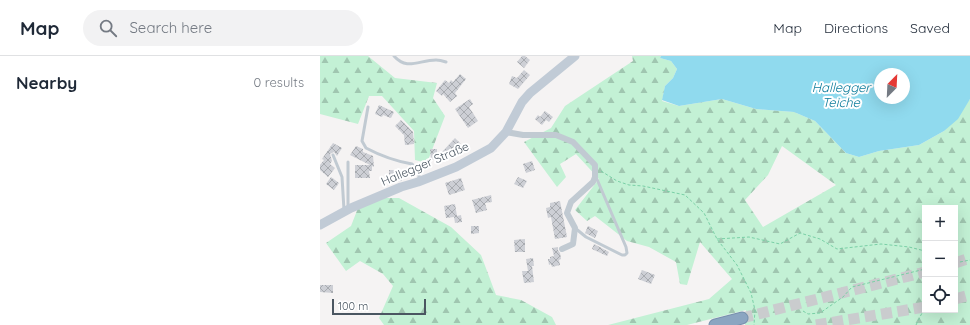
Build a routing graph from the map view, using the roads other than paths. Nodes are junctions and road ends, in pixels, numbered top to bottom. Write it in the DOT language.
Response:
graph roads {
  1 [pos="394,56"];
  2 [pos="575,56"];
  3 [pos="446,62"];
  4 [pos="368,107"];
  5 [pos="506,132"];
  6 [pos="333,155"];
  7 [pos="348,162"];
  8 [pos="595,176"];
  9 [pos="418,182"];
  10 [pos="346,211"];
  11 [pos="320,226"];
  12 [pos="575,228"];
  13 [pos="562,249"];
  14 [pos="742,318"];
  15 [pos="715,325"];
  1 -- 3 [label="lane"];
  2 -- 5 [label="main road, Hallegger Straße"];
  4 -- 9 [label="lane"];
  5 -- 8 [label="street"];
  5 -- 9 [label="main road, Hallegger Straße"];
  6 -- 10 [label="lane"];
  7 -- 10 [label="lane"];
  8 -- 12 [label="street"];
  8 -- 12 [label="lane"];
  9 -- 10 [label="main road, Hallegger Straße"];
  10 -- 11 [label="main road, Hallegger Straße"];
  12 -- 13 [label="street"];
  14 -- 15 [label="highway"];
}
